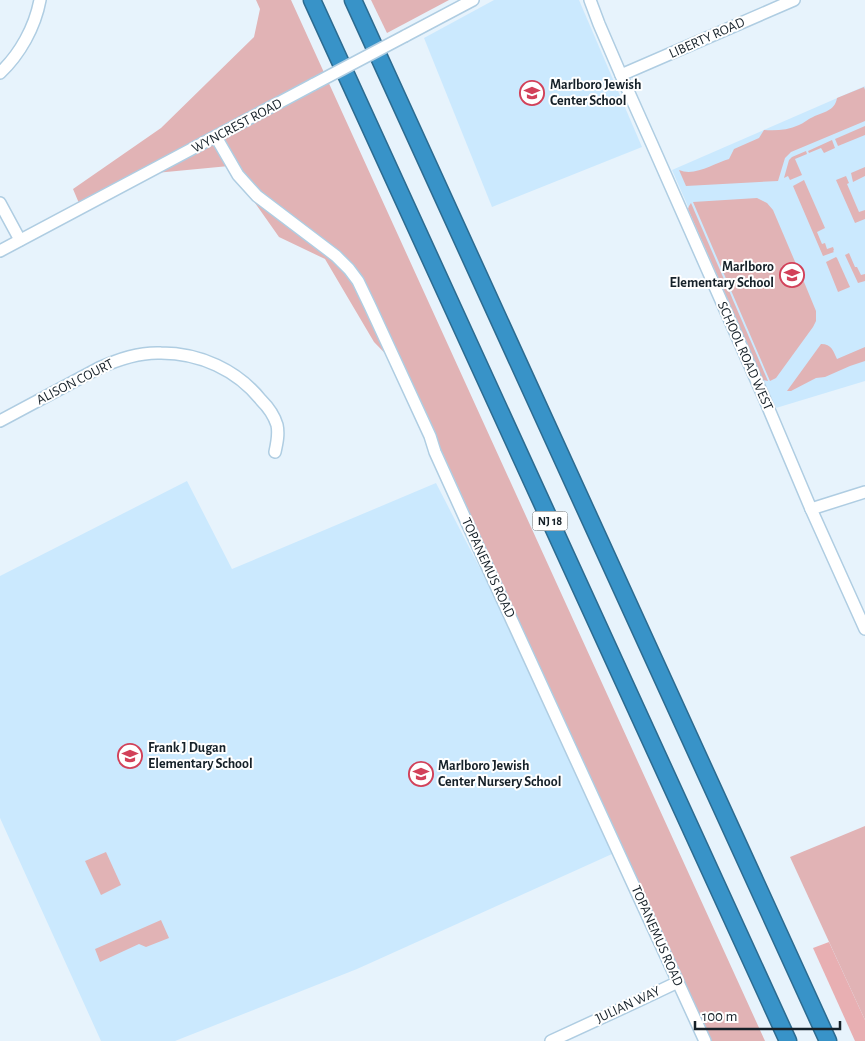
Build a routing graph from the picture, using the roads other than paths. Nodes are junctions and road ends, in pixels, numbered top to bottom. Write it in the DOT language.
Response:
graph roads {
  1 [pos="40,0"];
  2 [pos="312,0"];
  3 [pos="353,0"];
  4 [pos="473,0"];
  5 [pos="590,0"];
  6 [pos="794,0"];
  7 [pos="0,73"];
  8 [pos="621,75"];
  9 [pos="216,137"];
  10 [pos="0,203"];
  11 [pos="20,240"];
  12 [pos="0,251"];
  13 [pos="0,421"];
  14 [pos="275,452"];
  15 [pos="865,492"];
  16 [pos="811,509"];
  17 [pos="865,629"];
  18 [pos="678,982"];
  19 [pos="551,1041"];
  20 [pos="705,1041"];
  21 [pos="788,1041"];
  22 [pos="828,1041"];
  1 -- 7 [label="street"];
  2 -- 21 [label="highway, NJ 18"];
  3 -- 22 [label="highway, NJ 18"];
  4 -- 9 [label="street, WYNCREST ROAD, bridge"];
  5 -- 8 [label="street, SCHOOL ROAD WEST"];
  6 -- 8 [label="street, LIBERTY ROAD"];
  8 -- 16 [label="street, SCHOOL ROAD WEST"];
  9 -- 11 [label="street, WYNCREST ROAD"];
  9 -- 18 [label="street, TOPANEMUS ROAD"];
  10 -- 11 [label="street"];
  11 -- 12 [label="street, WYNCREST ROAD"];
  13 -- 14 [label="street, ALISON COURT"];
  15 -- 16 [label="street"];
  16 -- 17 [label="street, SCHOOL ROAD WEST"];
  18 -- 19 [label="street, JULIAN WAY"];
  18 -- 20 [label="street, TOPANEMUS ROAD"];
}
